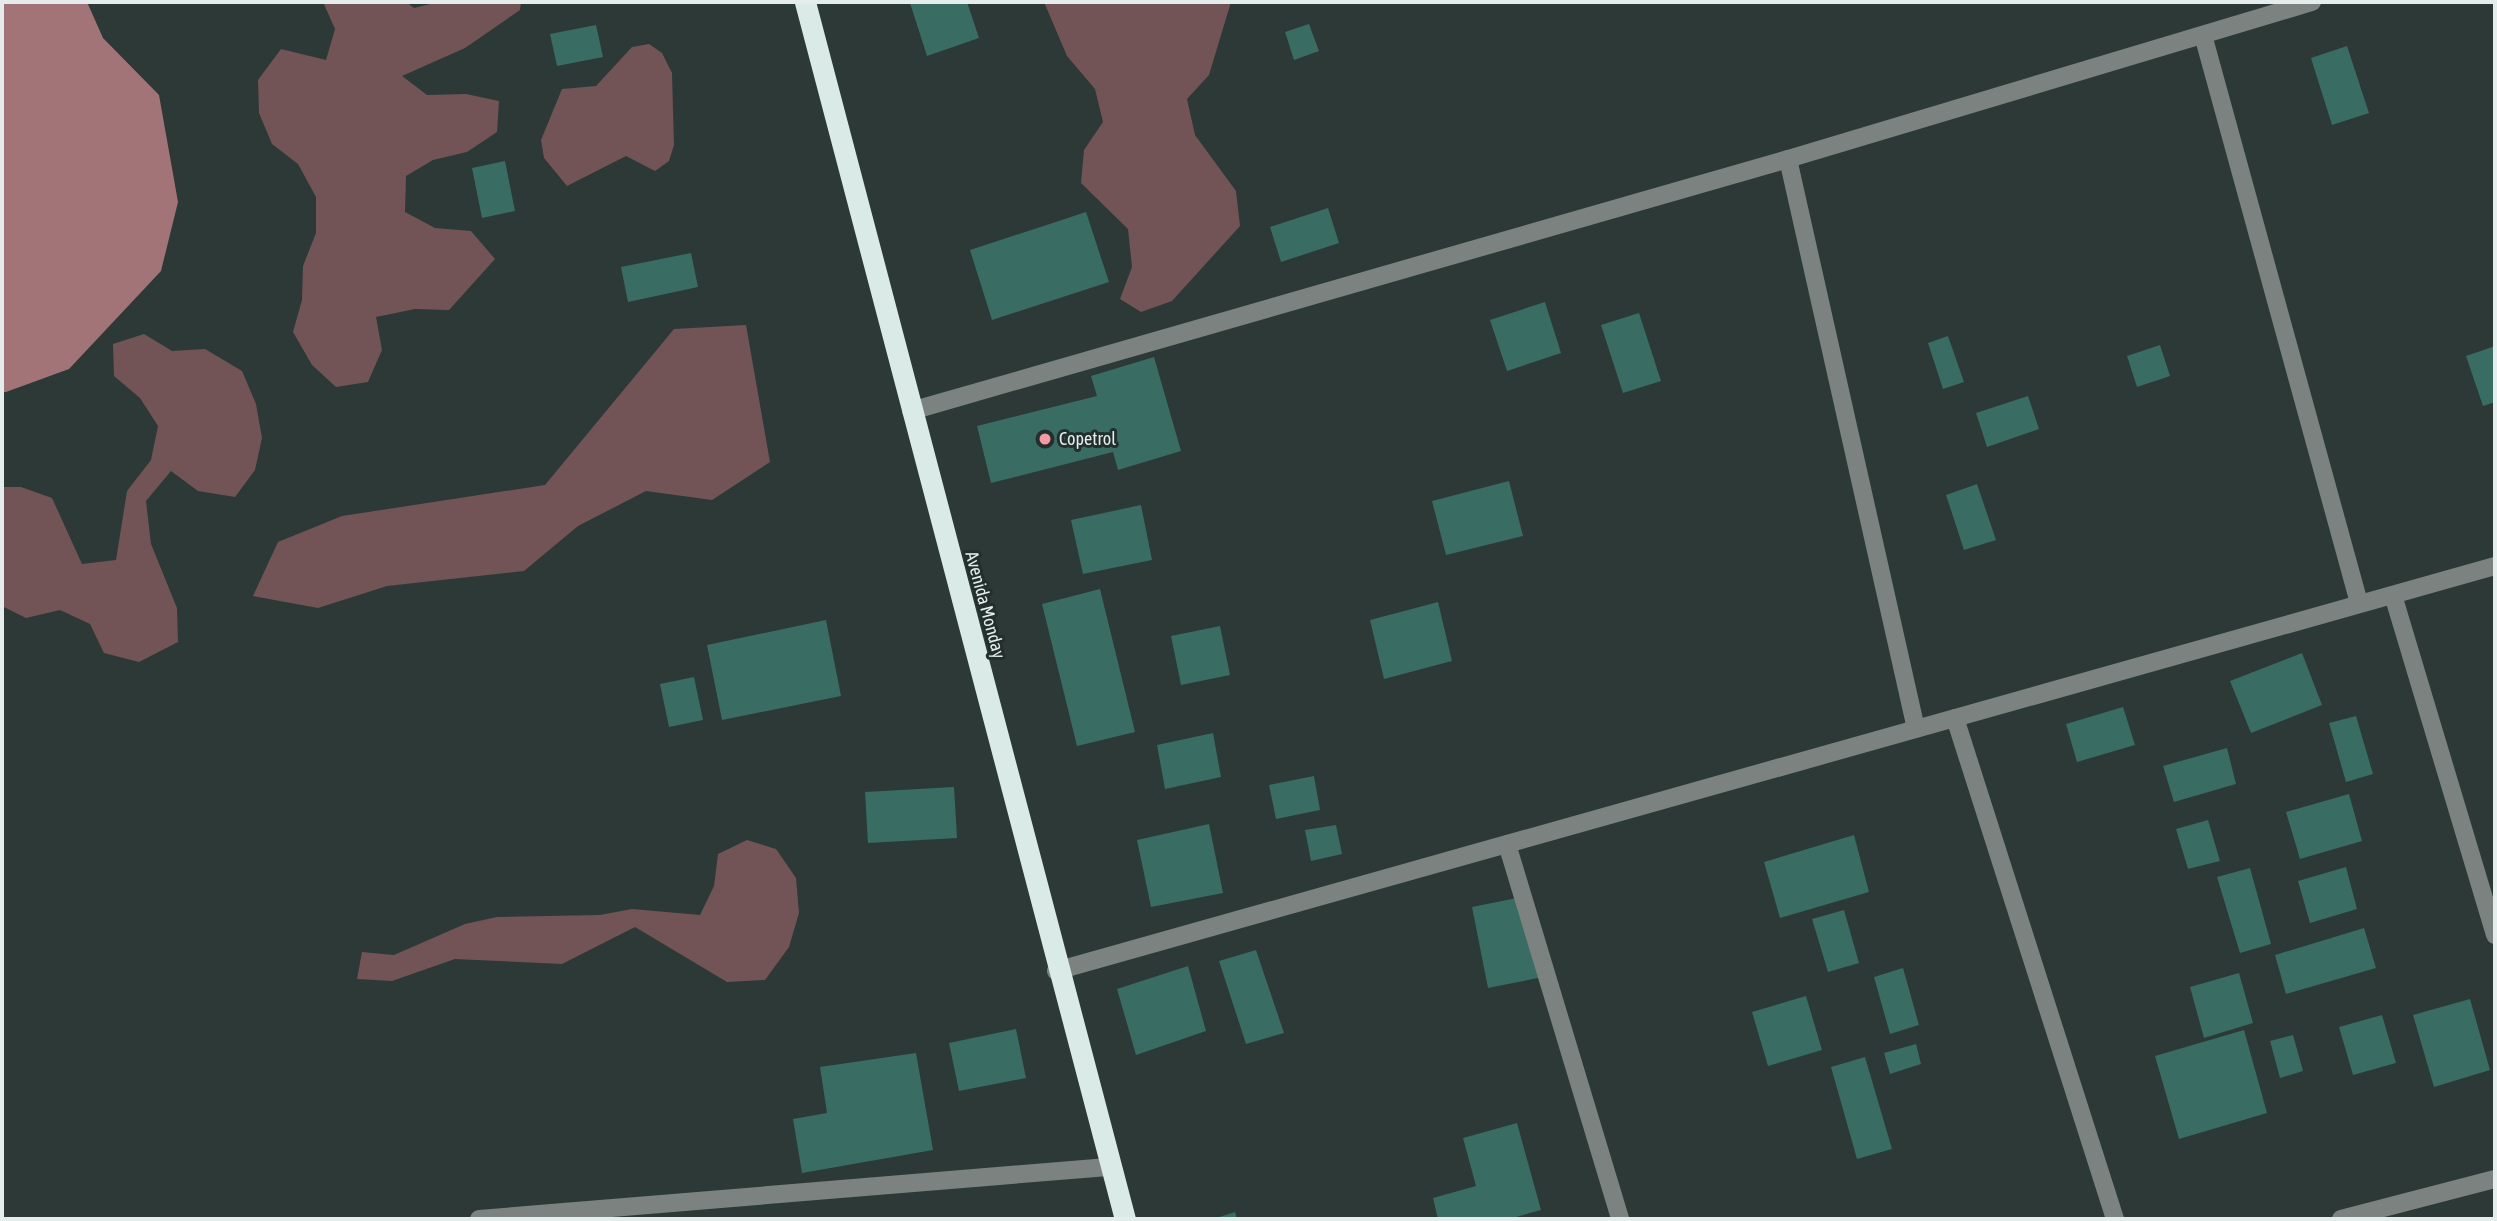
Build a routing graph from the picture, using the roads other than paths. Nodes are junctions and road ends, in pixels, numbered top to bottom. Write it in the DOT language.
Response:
graph roads {
  1 [pos="805,2"];
  2 [pos="2312,2"];
  3 [pos="2203,35"];
  4 [pos="1788,159"];
  5 [pos="911,411"];
  6 [pos="2495,566"];
  7 [pos="2393,595"];
  8 [pos="2359,603"];
  9 [pos="1955,718"];
  10 [pos="1916,729"];
  11 [pos="1507,844"];
  12 [pos="2495,935"];
  13 [pos="1056,971"];
  14 [pos="1108,1167"];
  15 [pos="2495,1179"];
  16 [pos="479,1219"];
  17 [pos="1125,1219"];
  18 [pos="1620,1219"];
  19 [pos="2115,1219"];
  20 [pos="2341,1219"];
  1 -- 5 [label="highway, Avenida Monday"];
  2 -- 3 [label="street"];
  3 -- 4 [label="street"];
  3 -- 8 [label="street"];
  4 -- 5 [label="street"];
  4 -- 10 [label="street"];
  5 -- 13 [label="highway, Avenida Monday"];
  6 -- 7 [label="street"];
  7 -- 8 [label="street"];
  7 -- 12 [label="street"];
  8 -- 9 [label="street"];
  9 -- 10 [label="street"];
  9 -- 19 [label="street"];
  10 -- 11 [label="street"];
  11 -- 13 [label="street"];
  11 -- 18 [label="street"];
  13 -- 14 [label="highway, Avenida Monday"];
  14 -- 16 [label="street"];
  14 -- 17 [label="highway, Avenida Monday"];
  15 -- 20 [label="street"];
}
